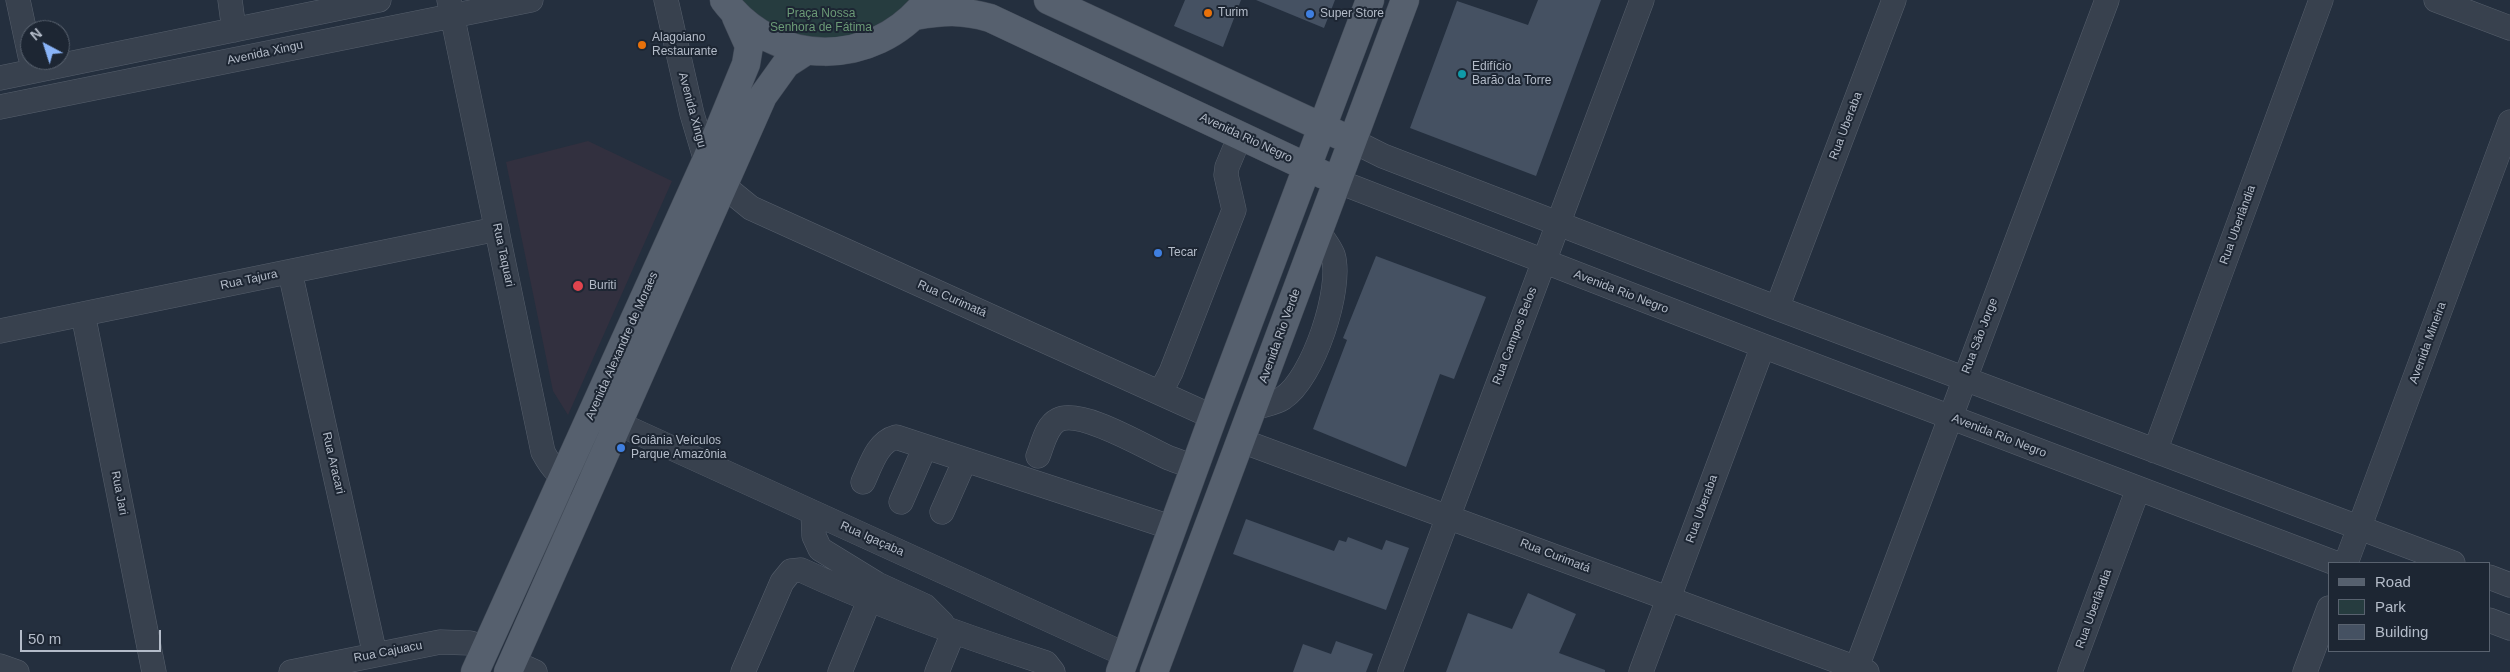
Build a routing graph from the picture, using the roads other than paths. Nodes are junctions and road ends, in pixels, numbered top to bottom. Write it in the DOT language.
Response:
graph roads {
  1 [pos="18,0"];
  2 [pos="230,0"];
  3 [pos="379,0"];
  4 [pos="531,0"];
  5 [pos="666,0"];
  6 [pos="1048,0"];
  7 [pos="1370,0"];
  8 [pos="1405,0"];
  9 [pos="1642,0"];
  10 [pos="1894,0"];
  11 [pos="2107,0"];
  12 [pos="2321,0"];
  13 [pos="2436,0"];
  14 [pos="451,7"];
  15 [pos="730,8"];
  16 [pos="921,8"];
  17 [pos="22,20"];
  18 [pos="2510,28"];
  19 [pos="234,30"];
  20 [pos="806,51"];
  21 [pos="70,56"];
  22 [pos="20,68"];
  23 [pos="0,78"];
  24 [pos="0,107"];
  25 [pos="2510,122"];
  26 [pos="1323,127"];
  27 [pos="1240,136"];
  28 [pos="1353,141"];
  29 [pos="706,161"];
  30 [pos="1308,168"];
  31 [pos="1337,181"];
  32 [pos="724,186"];
  33 [pos="1557,223"];
  34 [pos="498,229"];
  35 [pos="1319,232"];
  36 [pos="1543,262"];
  37 [pos="290,272"];
  38 [pos="1777,308"];
  39 [pos="83,314"];
  40 [pos="0,330"];
  41 [pos="1763,346"];
  42 [pos="1964,379"];
  43 [pos="1160,393"];
  44 [pos="1254,408"];
  45 [pos="1213,417"];
  46 [pos="1950,417"];
  47 [pos="617,423"];
  48 [pos="1242,441"];
  49 [pos="925,447"];
  50 [pos="2155,451"];
  51 [pos="1038,456"];
  52 [pos="965,460"];
  53 [pos="1194,467"];
  54 [pos="562,478"];
  55 [pos="863,482"];
  56 [pos="588,489"];
  57 [pos="2138,489"];
  58 [pos="901,502"];
  59 [pos="942,512"];
  60 [pos="813,513"];
  61 [pos="1448,515"];
  62 [pos="1172,528"];
  63 [pos="2359,528"];
  64 [pos="2332,562"];
  65 [pos="2346,562"];
  66 [pos="2450,562"];
  67 [pos="2490,577"];
  68 [pos="2510,585"];
  69 [pos="1669,599"];
  70 [pos="869,601"];
  71 [pos="2328,611"];
  72 [pos="2490,620"];
  73 [pos="2510,628"];
  74 [pos="953,633"];
  75 [pos="480,660"];
  76 [pos="369,662"];
  77 [pos="1123,664"];
  78 [pos="0,666"];
  79 [pos="519,669"];
  80 [pos="1859,671"];
  81 [pos="17,672"];
  82 [pos="154,672"];
  83 [pos="291,672"];
  84 [pos="743,672"];
  85 [pos="840,672"];
  86 [pos="937,672"];
  87 [pos="1053,672"];
  88 [pos="1154,672"];
  89 [pos="1390,672"];
  90 [pos="1641,672"];
  91 [pos="2070,672"];
  92 [pos="2305,672"];
  1 -- 17 [label="street"];
  2 -- 19 [label="street"];
  3 -- 19 [label="street"];
  4 -- 14 [label="street, Avenida Xingu"];
  5 -- 29 [label="street, Avenida Xingu"];
  6 -- 26 [label="main road"];
  7 -- 26 [label="main road"];
  8 -- 28 [label="main road, Avenida Rio Verde"];
  9 -- 33 [label="street, Rua Campos Belos"];
  10 -- 38 [label="street, Rua Uberaba"];
  11 -- 42 [label="street, Rua São Jorge"];
  12 -- 50 [label="street, Rua Uberlândia"];
  13 -- 18 [label="street"];
  14 -- 24 [label="street, Avenida Xingu"];
  14 -- 34 [label="street, Rua Taquari"];
  15 -- 20 [label="main road"];
  15 -- 29 [label="main road, Avenida Alexandre de Moraes"];
  16 -- 20 [label="main road"];
  16 -- 27 [label="main road, Avenida Rio Negro"];
  19 -- 21 [label="street"];
  20 -- 32 [label="main road"];
  22 -- 23 [label="street"];
  25 -- 63 [label="street, Avenida Mineira"];
  26 -- 28 [label="main road"];
  26 -- 30 [label="main road"];
  27 -- 30 [label="main road, Avenida Rio Negro"];
  27 -- 43 [label="street"];
  28 -- 31 [label="main road, Avenida Rio Verde"];
  28 -- 33 [label="street"];
  29 -- 32 [label="street, Rua Curimatá"];
  29 -- 54 [label="main road, Avenida Alexandre de Moraes"];
  30 -- 31 [label="main road, Avenida Rio Negro"];
  30 -- 45 [label="main road"];
  31 -- 35 [label="main road, Avenida Rio Verde"];
  31 -- 36 [label="street, Avenida Rio Negro"];
  32 -- 43 [label="street, Rua Curimatá"];
  32 -- 47 [label="main road"];
  33 -- 36 [label="street, Rua Campos Belos"];
  33 -- 38 [label="street"];
  34 -- 37 [label="street, Rua Tajura"];
  34 -- 54 [label="street, Rua Taquari"];
  35 -- 44 [label="main road, Avenida Rio Verde"];
  35 -- 44 [label="street"];
  36 -- 41 [label="street, Avenida Rio Negro"];
  36 -- 61 [label="street, Rua Campos Belos"];
  37 -- 39 [label="street, Rua Tajura"];
  37 -- 76 [label="street, Rua Aracari"];
  38 -- 42 [label="street"];
  39 -- 40 [label="street, Rua Tajura"];
  39 -- 82 [label="street, Rua Jari"];
  41 -- 46 [label="street, Avenida Rio Negro"];
  41 -- 69 [label="street, Rua Uberaba"];
  42 -- 46 [label="street, Rua São Jorge"];
  42 -- 50 [label="street"];
  43 -- 45 [label="street, Rua Curimatá"];
  44 -- 48 [label="main road, Avenida Rio Verde"];
  45 -- 53 [label="main road"];
  46 -- 57 [label="street, Avenida Rio Negro"];
  46 -- 80 [label="street, Rua São Jorge"];
  47 -- 56 [label="main road"];
  47 -- 60 [label="street, Rua Igaçaba"];
  48 -- 61 [label="street, Rua Curimatá"];
  48 -- 88 [label="main road, Avenida Rio Verde"];
  49 -- 52 [label="street"];
  49 -- 55 [label="street"];
  49 -- 58 [label="street"];
  50 -- 63 [label="street"];
  51 -- 53 [label="street"];
  52 -- 59 [label="street"];
  52 -- 62 [label="street"];
  53 -- 62 [label="main road"];
  54 -- 56 [label="street, Rua Taquari"];
  54 -- 75 [label="main road, Avenida Alexandre de Moraes"];
  56 -- 79 [label="main road"];
  57 -- 64 [label="street, Avenida Rio Negro"];
  57 -- 91 [label="street, Rua Uberlândia"];
  60 -- 74 [label="street"];
  60 -- 77 [label="street, Rua Igaçaba"];
  61 -- 69 [label="street, Rua Curimatá"];
  61 -- 89 [label="street, Rua Campos Belos"];
  62 -- 77 [label="main road"];
  63 -- 65 [label="street, Avenida Mineira"];
  63 -- 66 [label="street"];
  67 -- 68 [label="street"];
  69 -- 80 [label="street, Rua Curimatá"];
  69 -- 90 [label="street, Rua Uberaba"];
  70 -- 74 [label="street"];
  70 -- 84 [label="street"];
  70 -- 85 [label="street"];
  71 -- 92 [label="street"];
  72 -- 73 [label="street"];
  74 -- 86 [label="street"];
  74 -- 87 [label="street"];
  75 -- 76 [label="street, Rua Cajuacu"];
  76 -- 83 [label="street, Rua Cajuacu"];
  78 -- 81 [label="street"];
}
